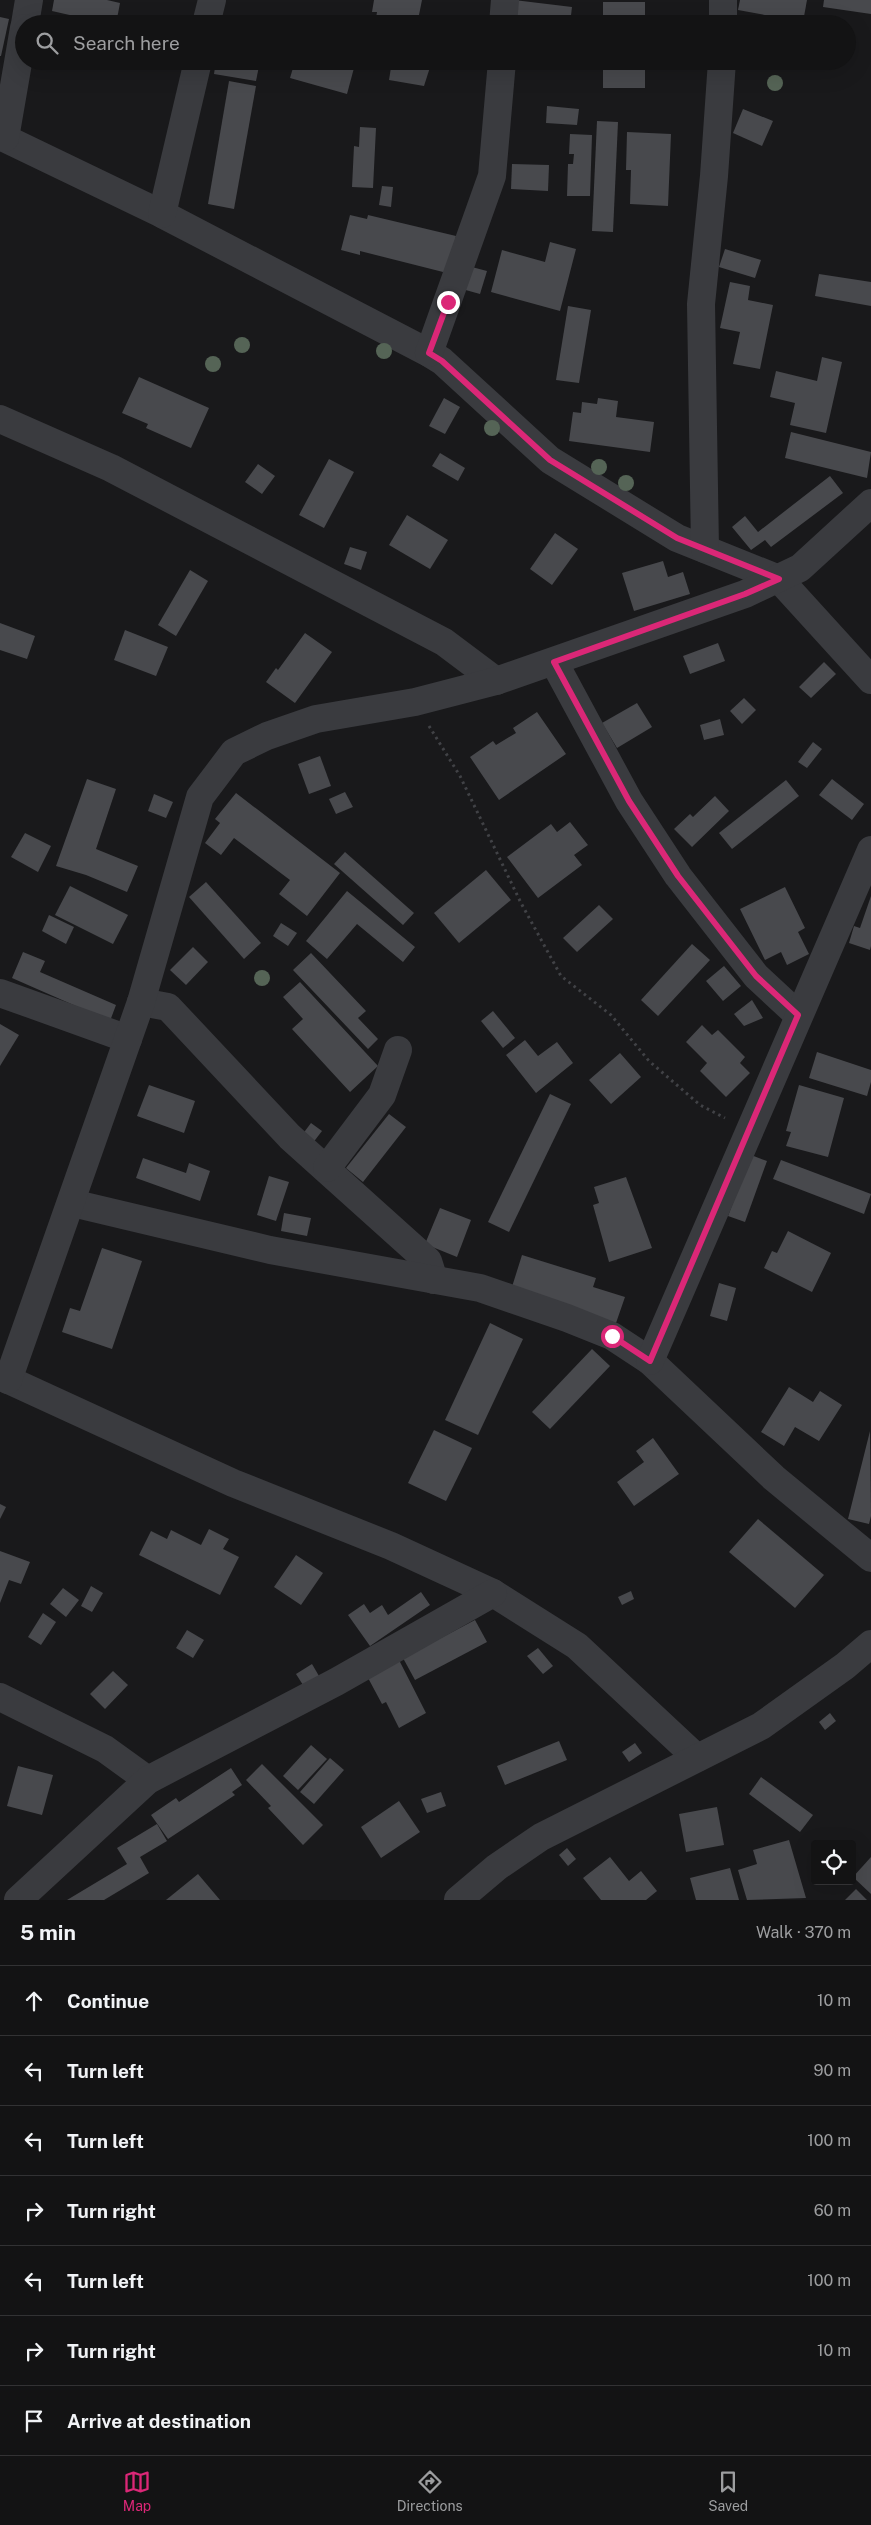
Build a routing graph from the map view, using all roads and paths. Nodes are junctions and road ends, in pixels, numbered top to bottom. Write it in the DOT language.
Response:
graph roads {
  1 [pos="28,0"];
  2 [pos="212,0"];
  3 [pos="505,0"];
  4 [pos="723,0"];
  5 [pos="26,15"];
  6 [pos="208,15"];
  7 [pos="504,15"];
  8 [pos="723,15"];
  9 [pos="16,70"];
  10 [pos="196,70"];
  11 [pos="501,70"];
  12 [pos="721,70"];
  13 [pos="3,137"];
  14 [pos="162,214"];
  15 [pos="429,353"];
  16 [pos="0,419"];
  17 [pos="871,503"];
  18 [pos="705,549"];
  19 [pos="779,579"];
  20 [pos="554,662"];
  21 [pos="871,680"];
  22 [pos="496,681"];
  23 [pos="414,702"];
  24 [pos="871,850"];
  25 [pos="0,993"];
  26 [pos="141,1002"];
  27 [pos="798,1015"];
  28 [pos="128,1039"];
  29 [pos="398,1050"];
  30 [pos="749,1130"];
  31 [pos="327,1168"];
  32 [pos="72,1203"];
  33 [pos="434,1280"];
  34 [pos="650,1361"];
  35 [pos="4,1378"];
  36 [pos="871,1558"];
  37 [pos="493,1593"];
  38 [pos="871,1644"];
  39 [pos="0,1697"];
  40 [pos="698,1758"];
  41 [pos="148,1780"];
  42 [pos="18,1900"];
  43 [pos="458,1900"];
  1 -- 5 [label="street"];
  2 -- 6 [label="street"];
  3 -- 7 [label="street"];
  4 -- 8 [label="street"];
  9 -- 13 [label="street"];
  10 -- 14 [label="street"];
  11 -- 15 [label="street"];
  12 -- 18 [label="street"];
  13 -- 14 [label="street"];
  14 -- 15 [label="street"];
  15 -- 18 [label="street"];
  16 -- 22 [label="street"];
  17 -- 19 [label="street"];
  18 -- 19 [label="street"];
  19 -- 20 [label="street"];
  19 -- 21 [label="street"];
  20 -- 22 [label="street"];
  20 -- 27 [label="street"];
  22 -- 23 [label="street"];
  23 -- 26 [label="street"];
  23 -- 30 [label="path"];
  24 -- 27 [label="street"];
  25 -- 28 [label="street"];
  26 -- 28 [label="street"];
  26 -- 31 [label="street"];
  27 -- 30 [label="street"];
  28 -- 32 [label="street"];
  29 -- 31 [label="street"];
  30 -- 34 [label="street"];
  31 -- 33 [label="street"];
  32 -- 33 [label="street"];
  32 -- 35 [label="street"];
  33 -- 34 [label="street"];
  34 -- 36 [label="street"];
  35 -- 37 [label="street"];
  37 -- 40 [label="street"];
  37 -- 41 [label="street"];
  38 -- 40 [label="street"];
  39 -- 41 [label="street"];
  40 -- 43 [label="street"];
  41 -- 42 [label="street"];
}
